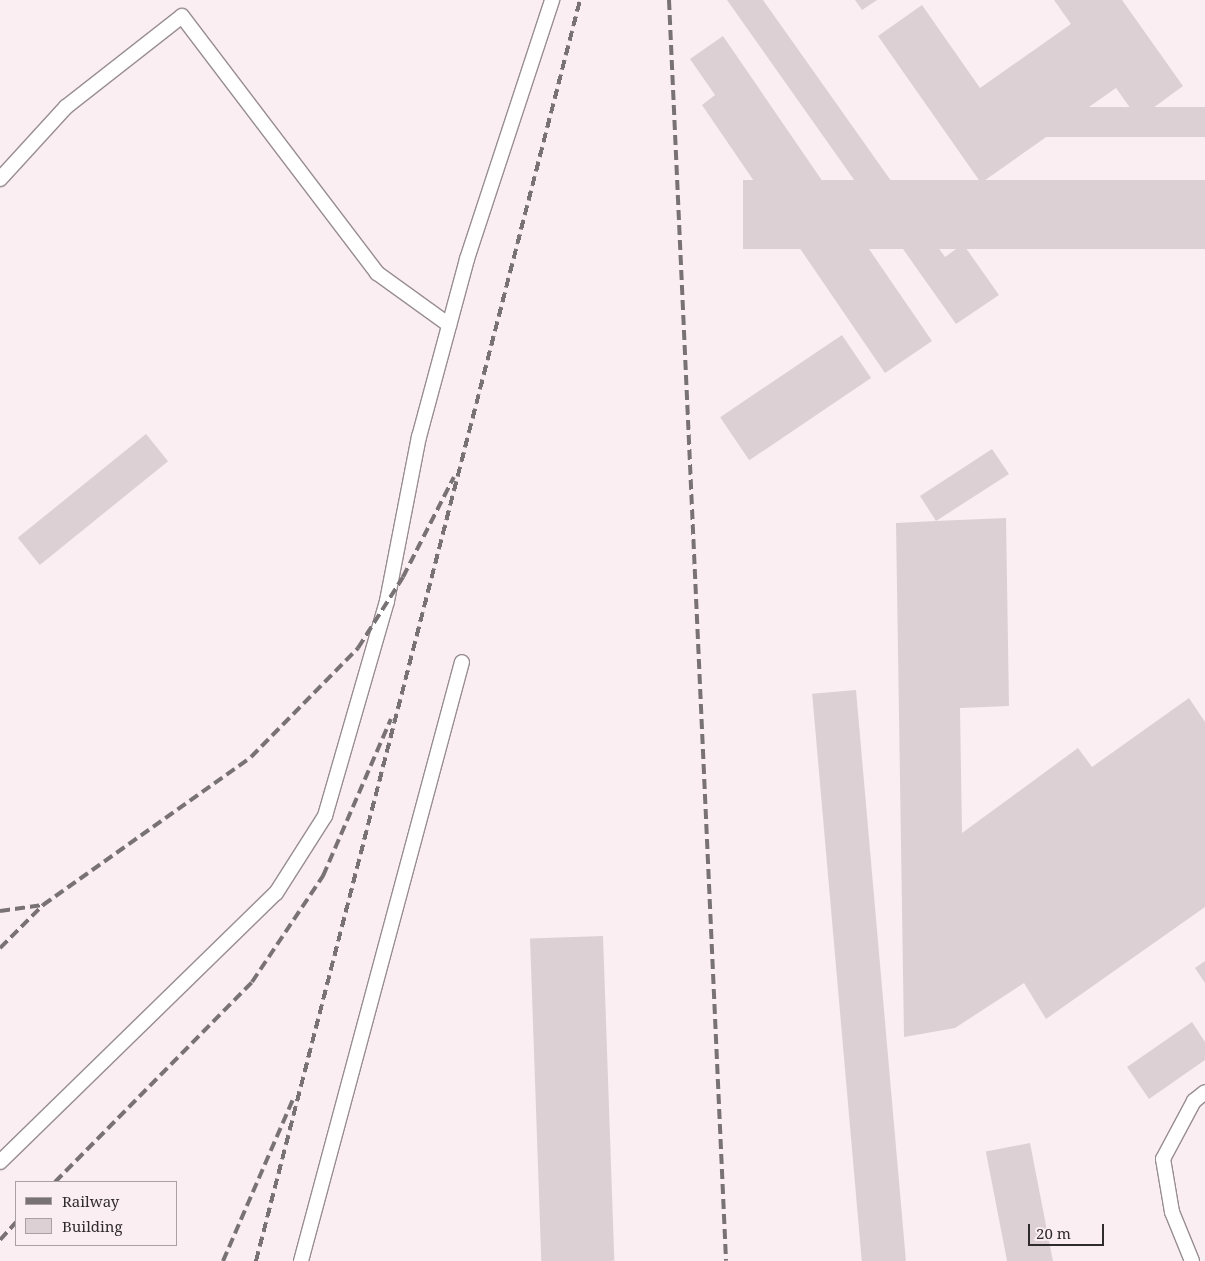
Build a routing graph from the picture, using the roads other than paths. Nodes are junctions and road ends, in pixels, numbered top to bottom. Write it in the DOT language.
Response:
graph roads {
  1 [pos="552,0"];
  2 [pos="0,179"];
  3 [pos="449,325"];
  4 [pos="462,662"];
  5 [pos="1205,1092"];
  6 [pos="0,1162"];
  7 [pos="301,1261"];
  8 [pos="1192,1261"];
  1 -- 3 [label="lane"];
  2 -- 3 [label="lane"];
  3 -- 6 [label="lane"];
  4 -- 7 [label="lane"];
  5 -- 8 [label="lane"];
}
